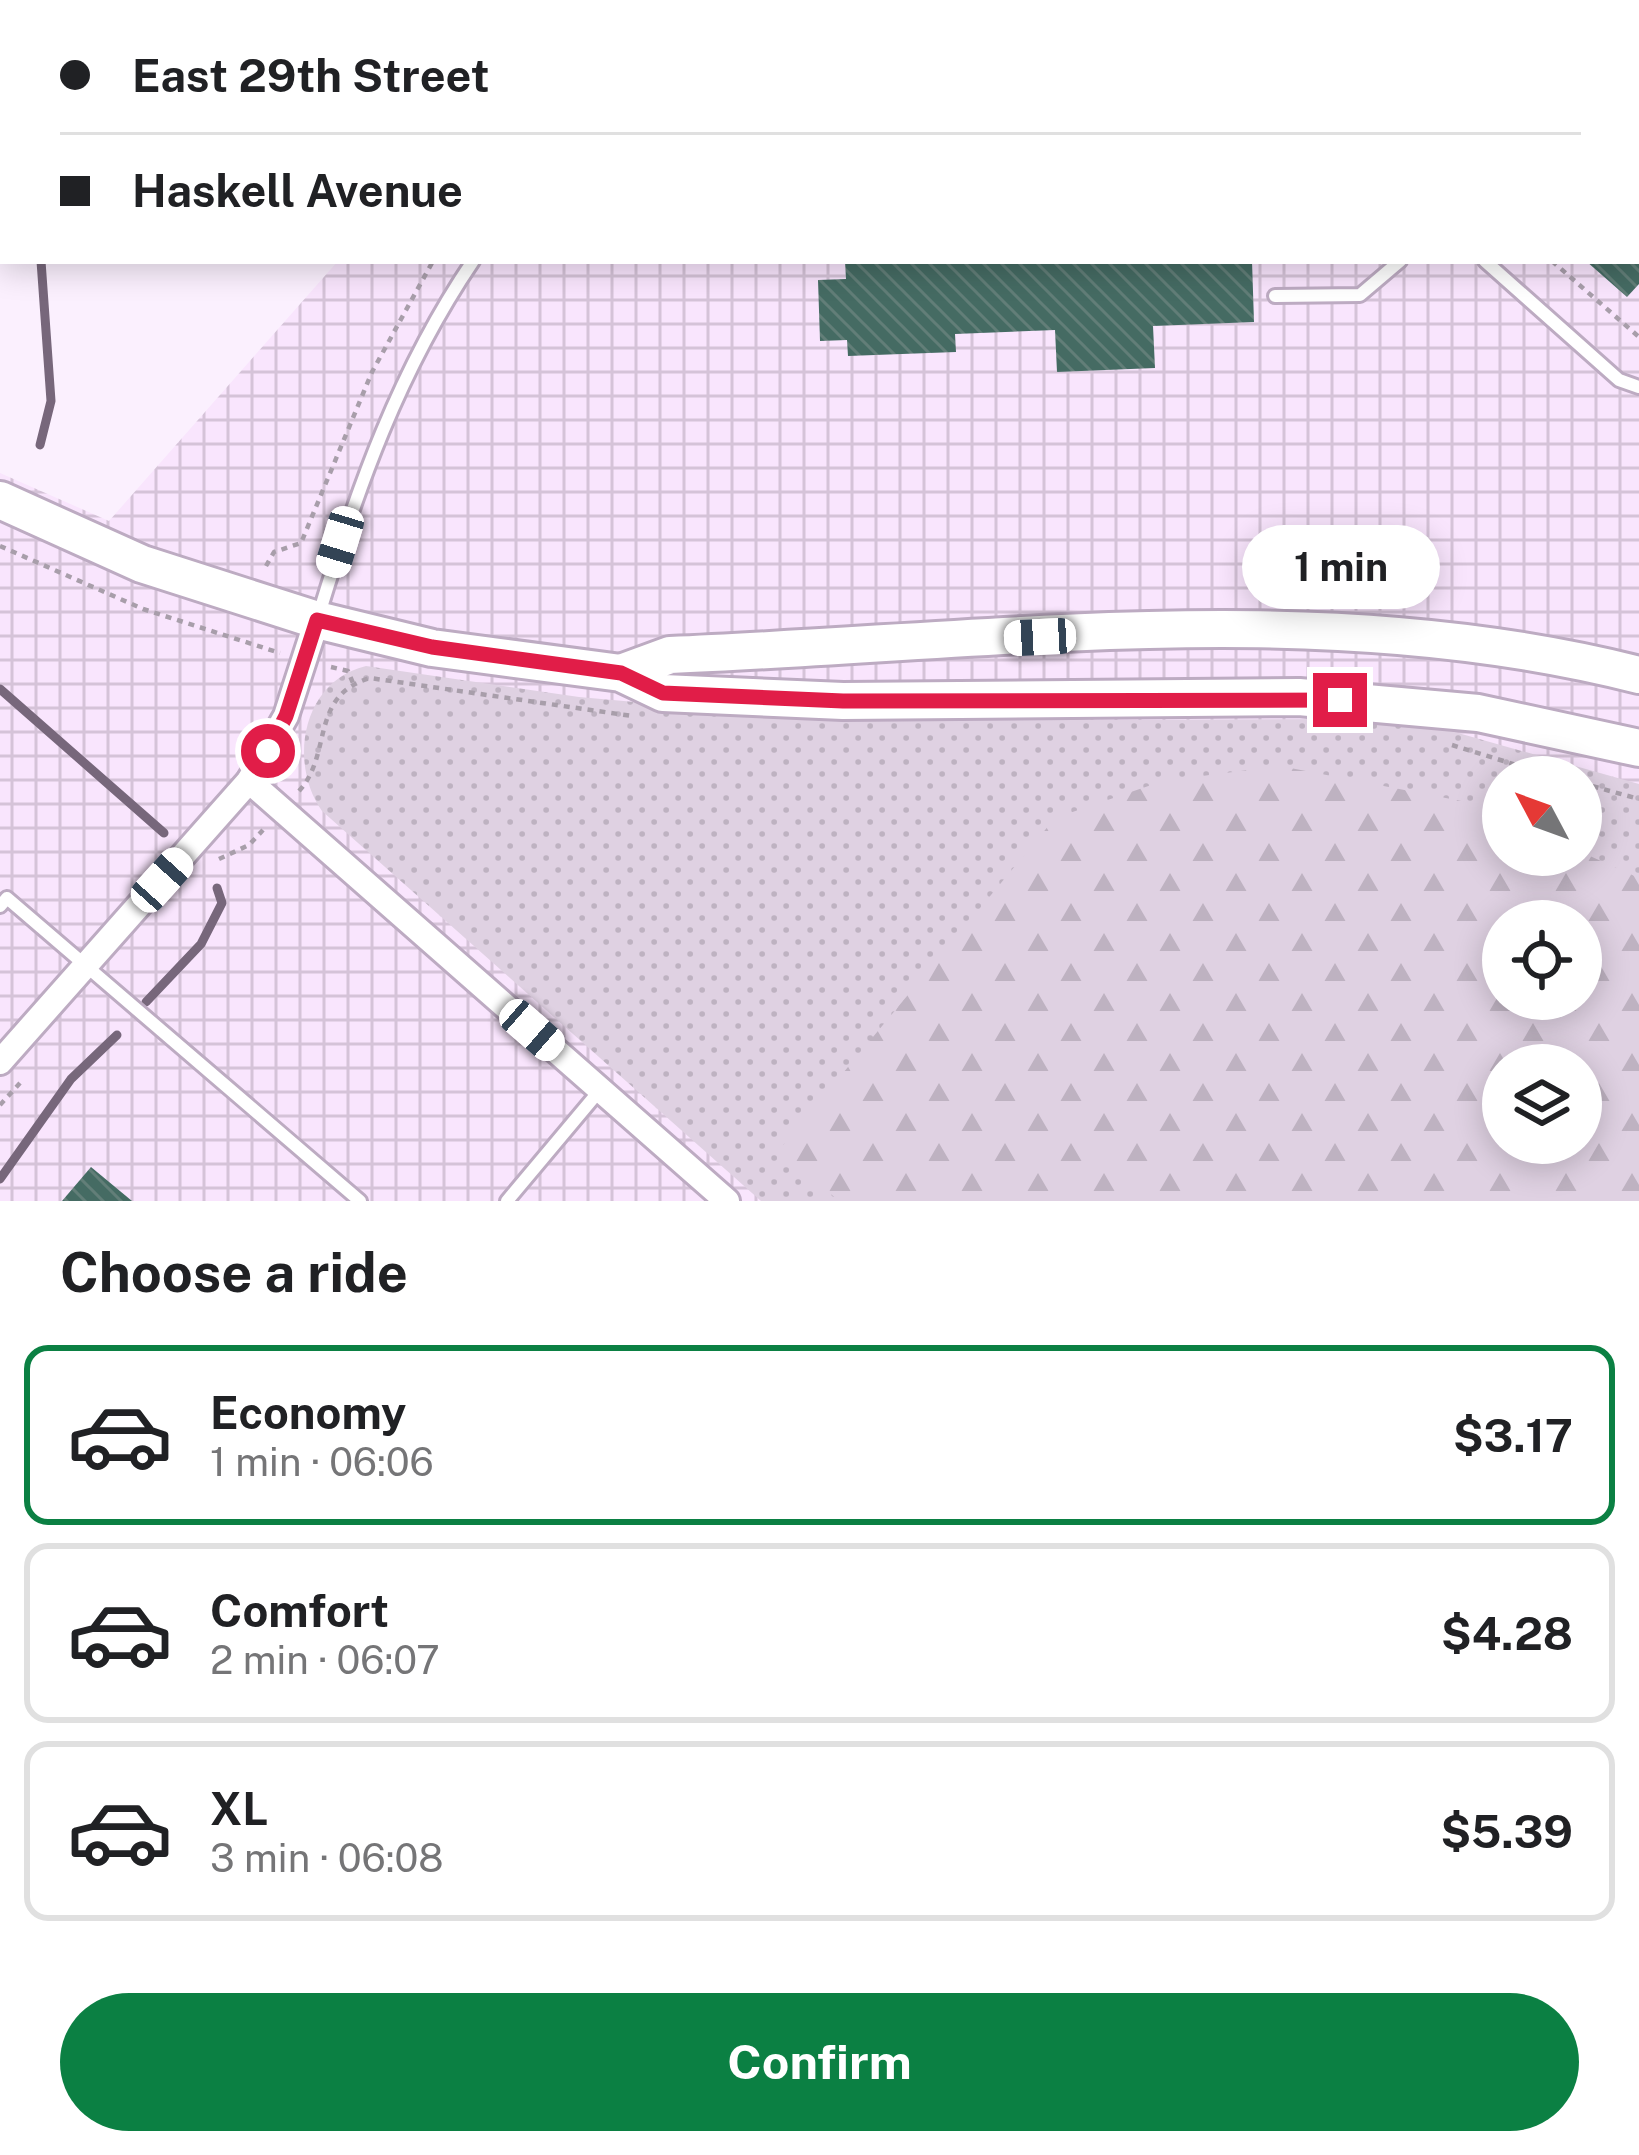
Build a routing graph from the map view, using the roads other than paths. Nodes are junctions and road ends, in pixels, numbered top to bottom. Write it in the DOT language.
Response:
graph roads {
  1 [pos="471,264"];
  2 [pos="1396,264"];
  3 [pos="1488,264"];
  4 [pos="1275,296"];
  5 [pos="1639,387"];
  6 [pos="0,500"];
  7 [pos="317,620"];
  8 [pos="621,673"];
  9 [pos="1639,675"];
  10 [pos="1639,748"];
  11 [pos="249,781"];
  12 [pos="0,906"];
  13 [pos="85,967"];
  14 [pos="0,1062"];
  15 [pos="600,1090"];
  16 [pos="360,1201"];
  17 [pos="507,1201"];
  18 [pos="727,1201"];
  1 -- 7 [label="lane"];
  2 -- 4 [label="lane"];
  3 -- 5 [label="lane"];
  6 -- 7 [label="main road"];
  7 -- 8 [label="main road"];
  7 -- 11 [label="street"];
  8 -- 9 [label="main road"];
  8 -- 10 [label="main road"];
  11 -- 13 [label="street"];
  11 -- 15 [label="street"];
  12 -- 13 [label="lane"];
  13 -- 14 [label="street"];
  13 -- 16 [label="lane"];
  15 -- 17 [label="lane"];
  15 -- 18 [label="street"];
}
